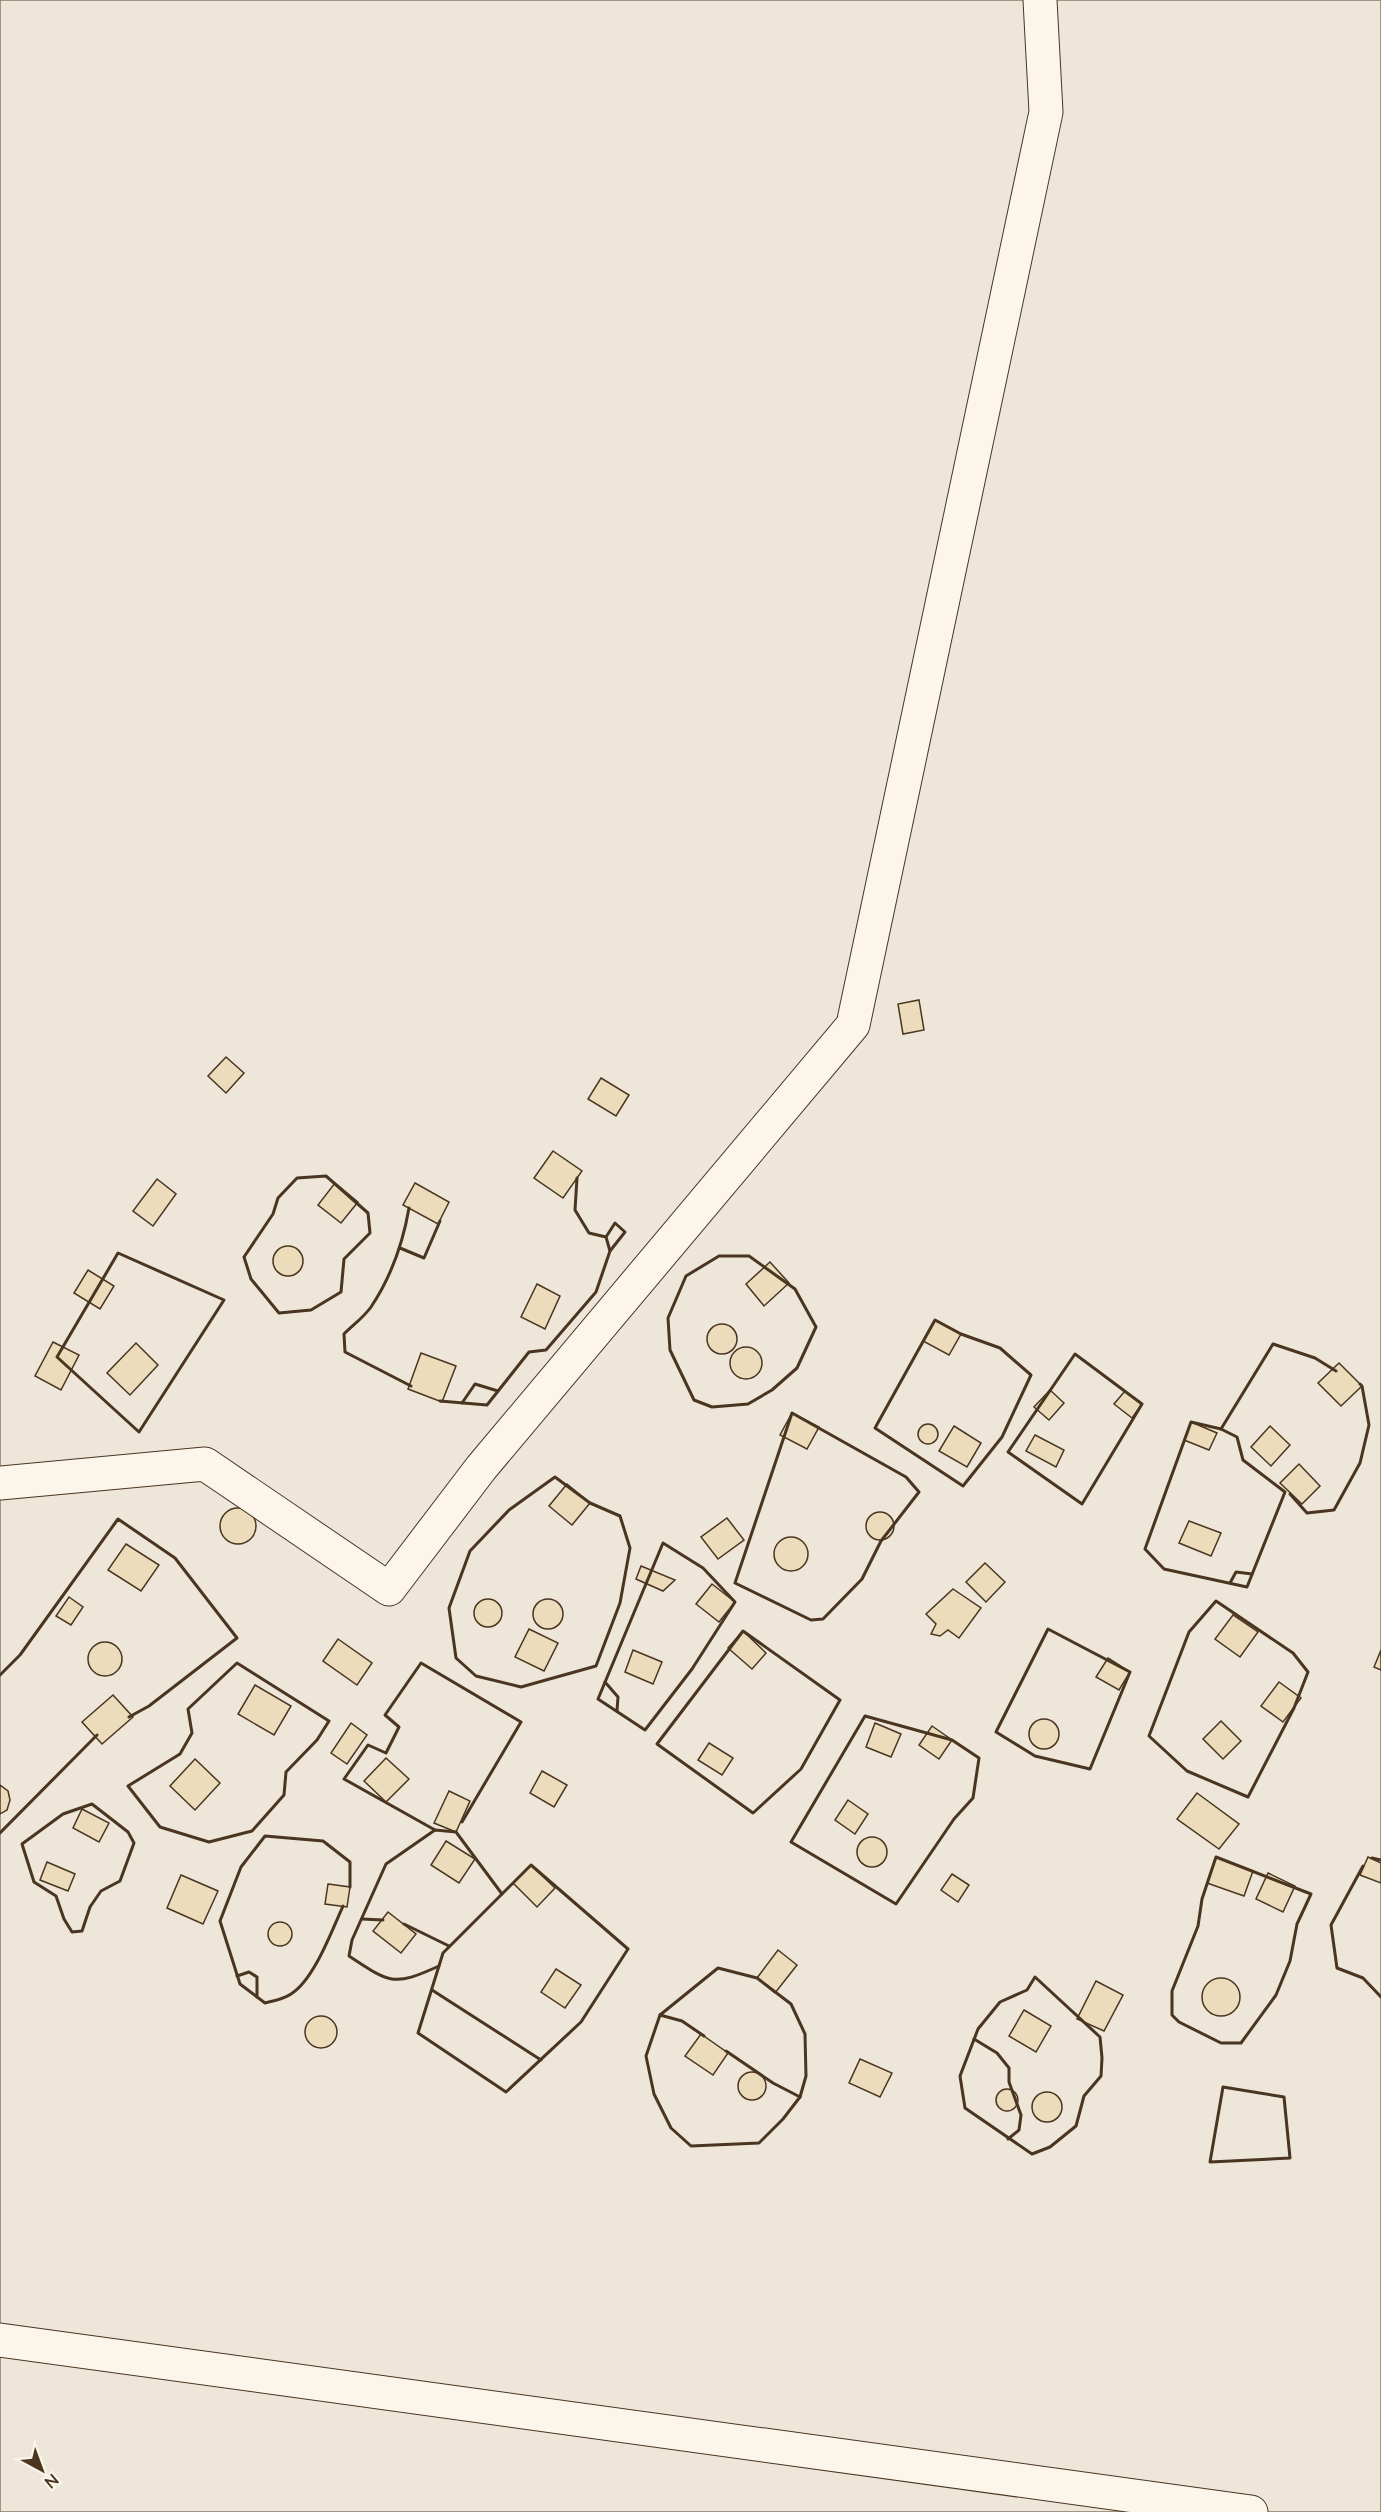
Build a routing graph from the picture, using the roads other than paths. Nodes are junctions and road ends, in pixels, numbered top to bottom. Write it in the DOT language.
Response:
graph roads {
  1 [pos="1040,0"];
  2 [pos="0,1483"];
  3 [pos="0,2340"];
  4 [pos="1251,2512"];
  1 -- 2 [label="street"];
  3 -- 4 [label="street"];
}
